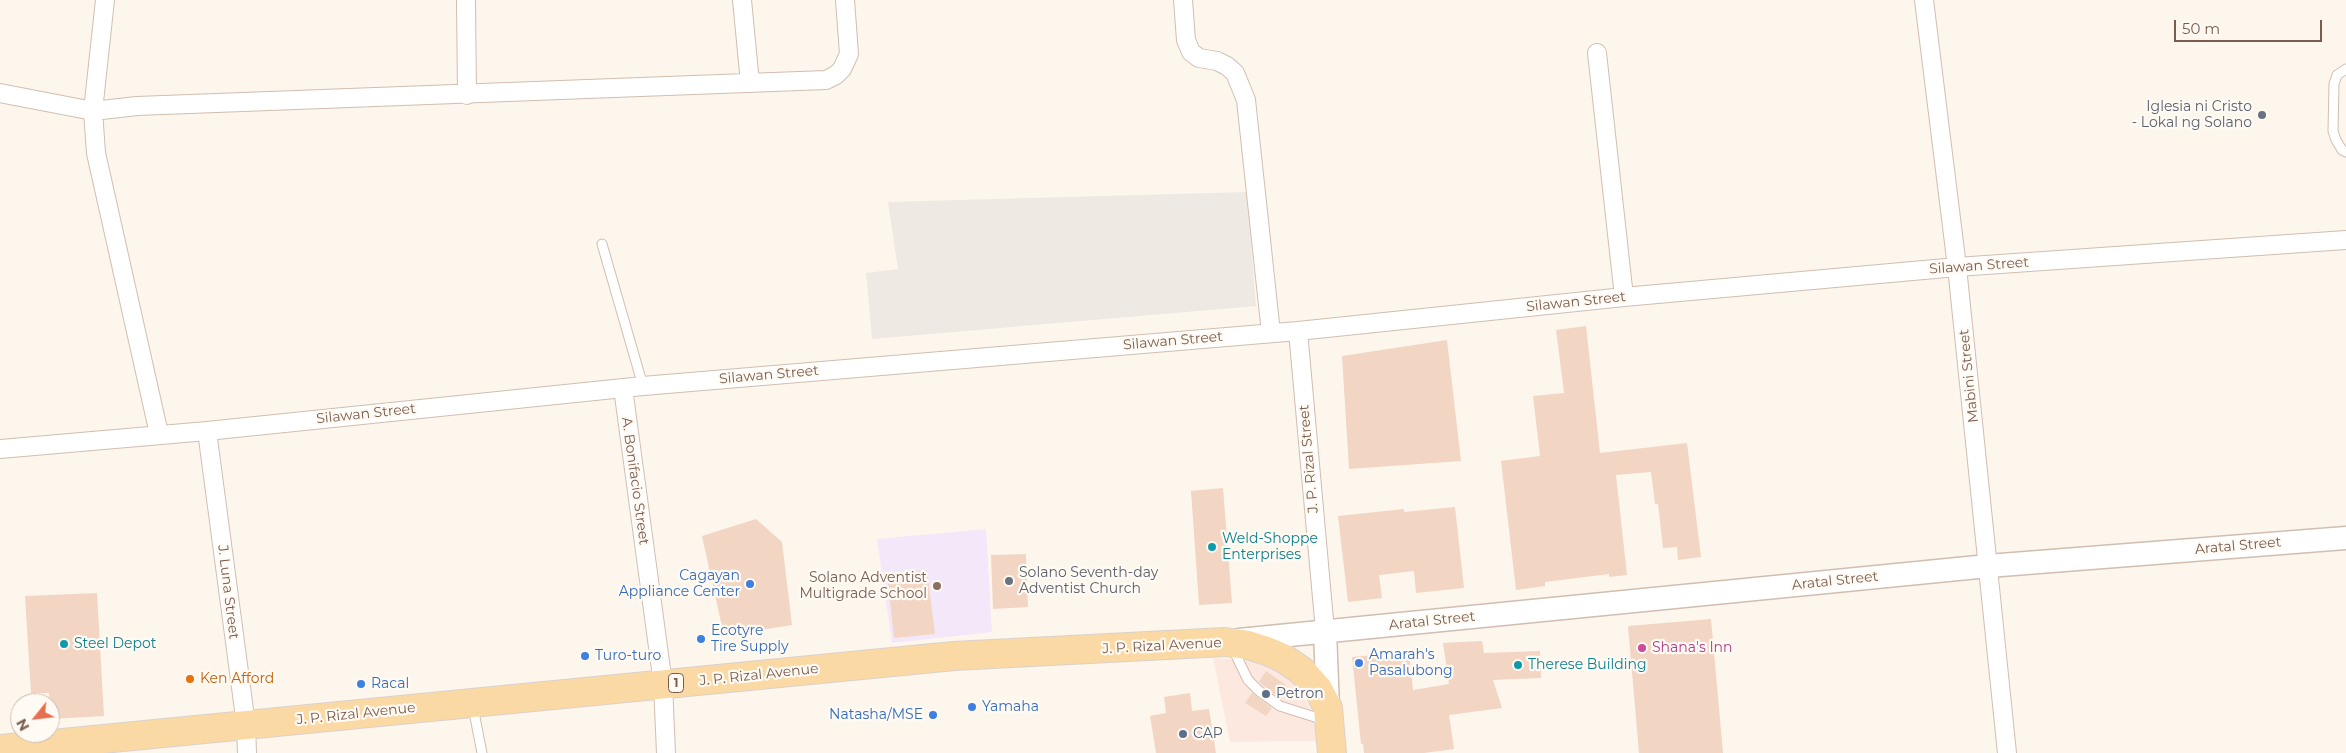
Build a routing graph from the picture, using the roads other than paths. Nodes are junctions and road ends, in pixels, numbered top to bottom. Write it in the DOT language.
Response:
graph roads {
  1 [pos="105,0"];
  2 [pos="466,0"];
  3 [pos="742,0"];
  4 [pos="845,0"];
  5 [pos="1183,0"];
  6 [pos="1924,0"];
  7 [pos="1596,53"];
  8 [pos="2346,69"];
  9 [pos="750,83"];
  10 [pos="0,94"];
  11 [pos="467,95"];
  12 [pos="93,111"];
  13 [pos="2346,152"];
  14 [pos="2346,240"];
  15 [pos="602,244"];
  16 [pos="1958,267"];
  17 [pos="1624,297"];
  18 [pos="1298,331"];
  19 [pos="1271,333"];
  20 [pos="643,386"];
  21 [pos="622,388"];
  22 [pos="207,431"];
  23 [pos="159,434"];
  24 [pos="0,449"];
  25 [pos="2346,538"];
  26 [pos="1988,566"];
  27 [pos="1324,631"];
  28 [pos="1227,642"];
  29 [pos="663,684"];
  30 [pos="472,702"];
  31 [pos="1329,715"];
  32 [pos="246,725"];
  33 [pos="0,749"];
  34 [pos="246,753"];
  35 [pos="482,753"];
  36 [pos="666,753"];
  37 [pos="1332,753"];
  38 [pos="2007,753"];
  1 -- 12 [label="street"];
  2 -- 11 [label="street"];
  3 -- 9 [label="street"];
  4 -- 9 [label="street"];
  5 -- 19 [label="street"];
  6 -- 16 [label="street, Mabini Street"];
  7 -- 17 [label="street"];
  8 -- 13 [label="lane"];
  9 -- 11 [label="street"];
  10 -- 12 [label="street"];
  11 -- 12 [label="street"];
  12 -- 23 [label="street"];
  14 -- 16 [label="street, Silawan Street"];
  15 -- 20 [label="lane"];
  16 -- 17 [label="street, Silawan Street"];
  16 -- 26 [label="street, Mabini Street"];
  17 -- 18 [label="street, Silawan Street"];
  18 -- 19 [label="street, Silawan Street"];
  18 -- 27 [label="street, J. P. Rizal Street"];
  19 -- 20 [label="street, Silawan Street"];
  20 -- 21 [label="street, Silawan Street"];
  21 -- 22 [label="street, Silawan Street"];
  21 -- 29 [label="street, A. Bonifacio Street"];
  22 -- 23 [label="street, Silawan Street"];
  22 -- 32 [label="street, J. Luna Street"];
  23 -- 24 [label="street, Silawan Street"];
  25 -- 26 [label="street, Aratal Street"];
  26 -- 27 [label="street, Aratal Street"];
  26 -- 38 [label="street, Mabini Street"];
  27 -- 28 [label="street, Aratal Street"];
  27 -- 31 [label="street, J. P. Rizal Street"];
  28 -- 29 [label="main road, J. P. Rizal Avenue / 1"];
  28 -- 31 [label="main road, J. P. Rizal Avenue / 1"];
  28 -- 31 [label="lane"];
  29 -- 30 [label="main road, J. P. Rizal Avenue / 1"];
  29 -- 36 [label="street, A. Bonifacio Street"];
  30 -- 32 [label="main road, J. P. Rizal Avenue / 1"];
  30 -- 35 [label="lane"];
  31 -- 37 [label="main road, J. P. Rizal Avenue / 1"];
  32 -- 33 [label="main road, J. P. Rizal Avenue / 1"];
  32 -- 34 [label="street, J. Luna Street"];
}
